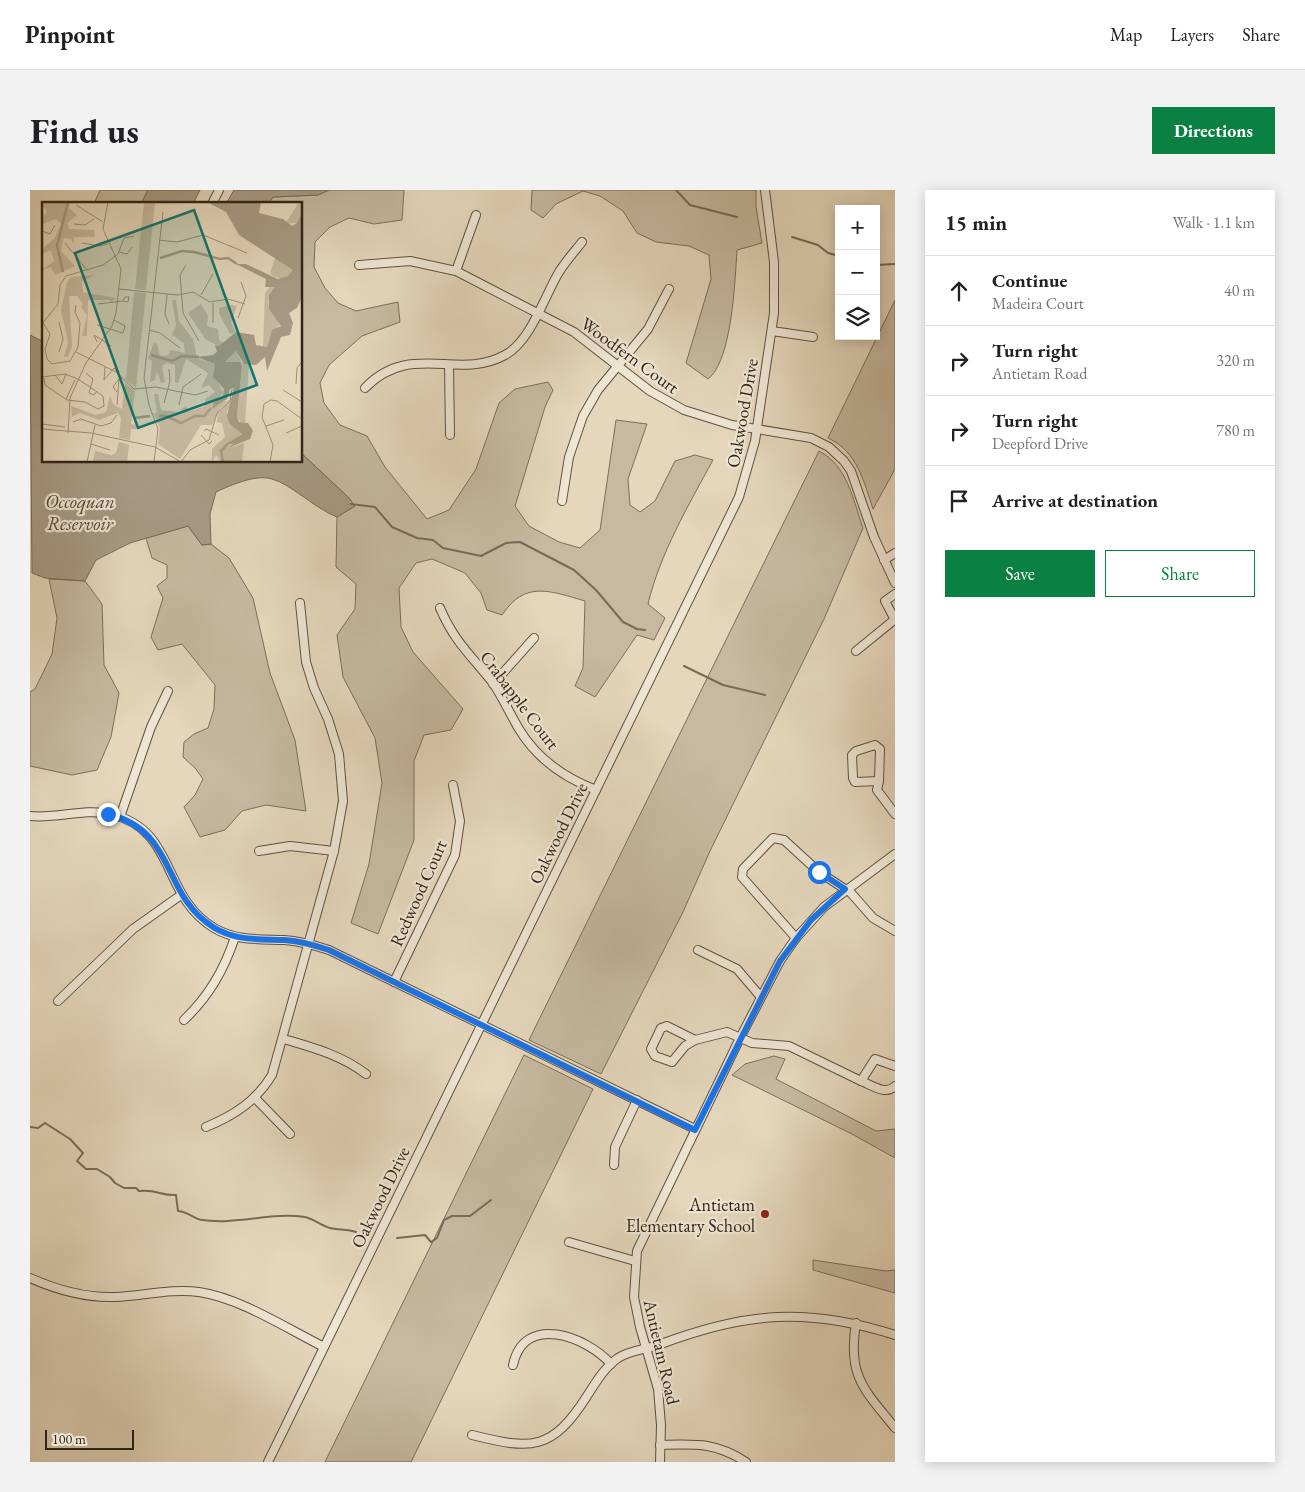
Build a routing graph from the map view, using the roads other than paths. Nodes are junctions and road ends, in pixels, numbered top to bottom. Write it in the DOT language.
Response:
graph roads {
  1 [pos="219,190"];
  2 [pos="765,190"];
  3 [pos="213,202"];
  4 [pos="476,215"];
  5 [pos="582,242"];
  6 [pos="359,265"];
  7 [pos="456,271"];
  8 [pos="670,289"];
  9 [pos="538,312"];
  10 [pos="772,331"];
  11 [pos="813,337"];
  12 [pos="449,365"];
  13 [pos="618,366"];
  14 [pos="365,388"];
  15 [pos="757,429"];
  16 [pos="450,435"];
  17 [pos="562,500"];
  18 [pos="895,553"];
  19 [pos="884,560"];
  20 [pos="895,583"];
  21 [pos="895,594"];
  22 [pos="300,603"];
  23 [pos="440,608"];
  24 [pos="895,620"];
  25 [pos="534,638"];
  26 [pos="856,651"];
  27 [pos="493,684"];
  28 [pos="168,691"];
  29 [pos="879,781"];
  30 [pos="453,784"];
  31 [pos="596,790"];
  32 [pos="895,814"];
  33 [pos="30,816"];
  34 [pos="120,817"];
  35 [pos="259,851"];
  36 [pos="334,851"];
  37 [pos="895,854"];
  38 [pos="845,889"];
  39 [pos="181,895"];
  40 [pos="895,931"];
  41 [pos="235,937"];
  42 [pos="796,938"];
  43 [pos="310,944"];
  44 [pos="698,950"];
  45 [pos="394,982"];
  46 [pos="760,996"];
  47 [pos="58,1001"];
  48 [pos="184,1020"];
  49 [pos="480,1024"];
  50 [pos="740,1038"];
  51 [pos="284,1039"];
  52 [pos="695,1040"];
  53 [pos="895,1066"];
  54 [pos="366,1074"];
  55 [pos="862,1081"];
  56 [pos="895,1086"];
  57 [pos="255,1098"];
  58 [pos="637,1100"];
  59 [pos="206,1126"];
  60 [pos="695,1130"];
  61 [pos="290,1134"];
  62 [pos="614,1165"];
  63 [pos="569,1242"];
  64 [pos="635,1261"];
  65 [pos="30,1278"];
  66 [pos="856,1323"];
  67 [pos="895,1335"];
  68 [pos="324,1347"];
  69 [pos="648,1349"];
  70 [pos="611,1364"];
  71 [pos="513,1365"];
  72 [pos="895,1428"];
  73 [pos="472,1435"];
  74 [pos="660,1445"];
  75 [pos="268,1462"];
  76 [pos="660,1462"];
  77 [pos="746,1462"];
  1 -- 3 [label="street"];
  2 -- 10 [label="street, Oakwood Drive"];
  4 -- 7 [label="street"];
  5 -- 9 [label="street"];
  6 -- 7 [label="street, Woodfern Court"];
  7 -- 9 [label="street, Woodfern Court"];
  8 -- 13 [label="street"];
  9 -- 12 [label="street"];
  9 -- 13 [label="street, Woodfern Court"];
  10 -- 11 [label="street"];
  10 -- 15 [label="street, Oakwood Drive"];
  12 -- 14 [label="street"];
  12 -- 16 [label="street"];
  13 -- 15 [label="street, Woodfern Court"];
  13 -- 17 [label="street"];
  15 -- 19 [label="street, Woodfern Court"];
  15 -- 31 [label="street, Oakwood Drive"];
  18 -- 19 [label="street"];
  19 -- 20 [label="street, Woodfern Court"];
  21 -- 24 [label="street"];
  22 -- 36 [label="street"];
  23 -- 27 [label="street, Crabapple Court"];
  24 -- 26 [label="street"];
  25 -- 27 [label="street"];
  27 -- 31 [label="street, Crabapple Court"];
  28 -- 34 [label="street"];
  29 -- 29 [label="street"];
  29 -- 32 [label="street"];
  30 -- 45 [label="street, Redwood Court"];
  31 -- 49 [label="street, Oakwood Drive"];
  33 -- 34 [label="street"];
  34 -- 39 [label="street"];
  35 -- 36 [label="street"];
  36 -- 43 [label="street"];
  37 -- 38 [label="street, Antietam Road"];
  38 -- 40 [label="street"];
  38 -- 42 [label="street, Antietam Road"];
  38 -- 42 [label="street"];
  39 -- 41 [label="street"];
  39 -- 47 [label="street"];
  41 -- 43 [label="street"];
  41 -- 48 [label="street"];
  42 -- 46 [label="street, Antietam Road"];
  43 -- 45 [label="street"];
  43 -- 51 [label="street"];
  44 -- 46 [label="street"];
  45 -- 49 [label="street"];
  46 -- 50 [label="street, Antietam Road"];
  49 -- 58 [label="street"];
  49 -- 68 [label="street, Oakwood Drive"];
  50 -- 52 [label="street"];
  50 -- 55 [label="street"];
  50 -- 60 [label="street, Antietam Road"];
  51 -- 54 [label="street"];
  51 -- 57 [label="street"];
  52 -- 52 [label="street"];
  53 -- 55 [label="street"];
  55 -- 56 [label="street"];
  57 -- 59 [label="street"];
  57 -- 61 [label="street"];
  58 -- 60 [label="street"];
  58 -- 62 [label="street"];
  60 -- 64 [label="street, Antietam Road"];
  63 -- 64 [label="street"];
  64 -- 69 [label="street, Antietam Road"];
  65 -- 68 [label="street"];
  66 -- 67 [label="street"];
  66 -- 69 [label="street"];
  66 -- 72 [label="street"];
  68 -- 75 [label="street, Oakwood Drive"];
  69 -- 70 [label="street"];
  69 -- 74 [label="street, Antietam Road"];
  70 -- 71 [label="street"];
  70 -- 73 [label="street"];
  74 -- 76 [label="street, Antietam Road"];
  74 -- 77 [label="street"];
}
